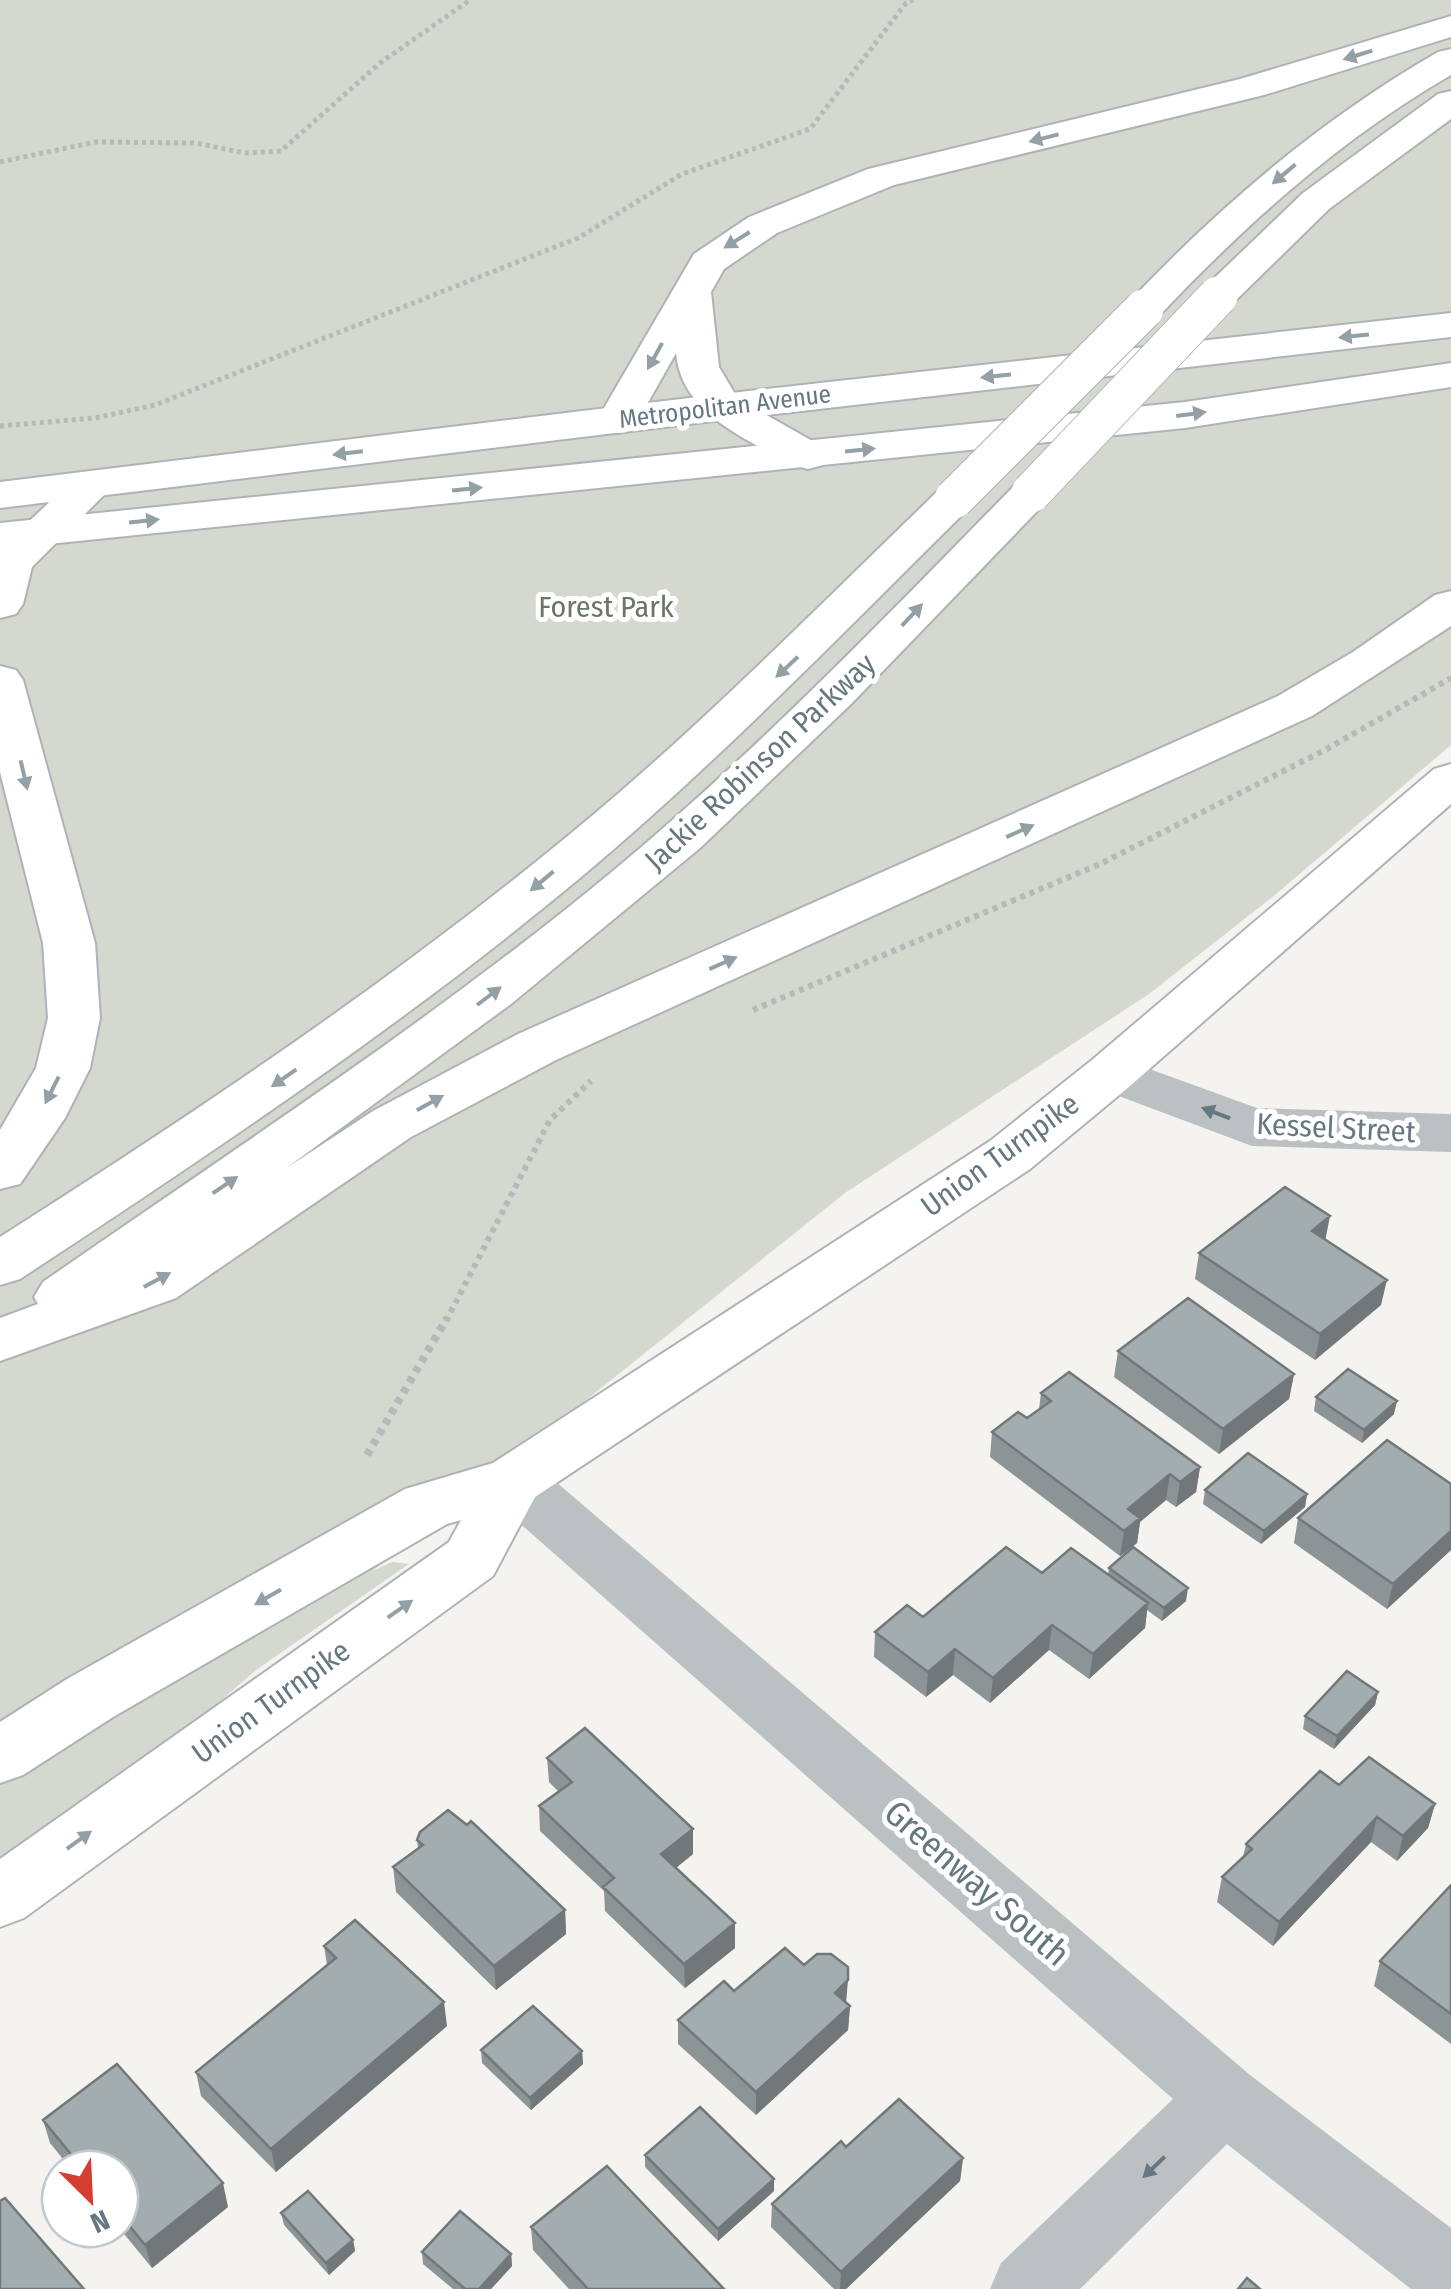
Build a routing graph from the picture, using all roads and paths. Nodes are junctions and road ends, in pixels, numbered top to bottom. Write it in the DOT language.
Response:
graph roads {
  1 [pos="470,0"];
  2 [pos="912,0"];
  3 [pos="1451,26"];
  4 [pos="1451,60"];
  5 [pos="1451,102"];
  6 [pos="0,162"];
  7 [pos="691,292"];
  8 [pos="1451,325"];
  9 [pos="1451,375"];
  10 [pos="722,407"];
  11 [pos="618,420"];
  12 [pos="0,426"];
  13 [pos="808,456"];
  14 [pos="93,484"];
  15 [pos="0,495"];
  16 [pos="47,531"];
  17 [pos="0,536"];
  18 [pos="0,604"];
  19 [pos="1451,605"];
  20 [pos="1451,678"];
  21 [pos="1,688"];
  22 [pos="1451,780"];
  23 [pos="740,1016"];
  24 [pos="1111,1073"];
  25 [pos="596,1076"];
  26 [pos="1451,1133"];
  27 [pos="0,1170"];
  28 [pos="0,1264"];
  29 [pos="1,1341"];
  30 [pos="367,1455"];
  31 [pos="513,1481"];
  32 [pos="0,1756"];
  33 [pos="0,1897"];
  34 [pos="1224,2098"];
  35 [pos="1445,2261"];
  36 [pos="1028,2289"];
  1 -- 6 [label="path"];
  2 -- 12 [label="path"];
  3 -- 7 [label="main road, one-way"];
  4 -- 28 [label="main road, Jackie Robinson Parkway, one-way, bridge"];
  29 -- 5 [label="main road, Jackie Robinson Parkway, one-way, bridge"];
  7 -- 10 [label="main road"];
  7 -- 11 [label="main road, one-way"];
  8 -- 10 [label="main road, Metropolitan Avenue, one-way"];
  13 -- 9 [label="main road, Metropolitan Avenue, one-way"];
  10 -- 11 [label="main road, Metropolitan Avenue"];
  10 -- 13 [label="main road"];
  11 -- 14 [label="main road, Metropolitan Avenue, one-way"];
  16 -- 13 [label="main road, Metropolitan Avenue, one-way"];
  14 -- 15 [label="main road, Metropolitan Avenue"];
  14 -- 16 [label="main road"];
  16 -- 17 [label="main road, Metropolitan Avenue"];
  16 -- 18 [label="main road"];
  29 -- 19 [label="main road, one-way"];
  20 -- 23 [label="path"];
  21 -- 27 [label="main road, one-way"];
  22 -- 24 [label="main road, Union Turnpike"];
  26 -- 24 [label="street, Kessel Street, one-way"];
  24 -- 31 [label="main road, Union Turnpike"];
  25 -- 30 [label="path"];
  31 -- 32 [label="main road, Union Turnpike, one-way"];
  33 -- 31 [label="main road, Union Turnpike, one-way"];
  31 -- 34 [label="street, Greenway South"];
  34 -- 35 [label="street, Greenway South"];
  34 -- 36 [label="street, one-way"];
}
